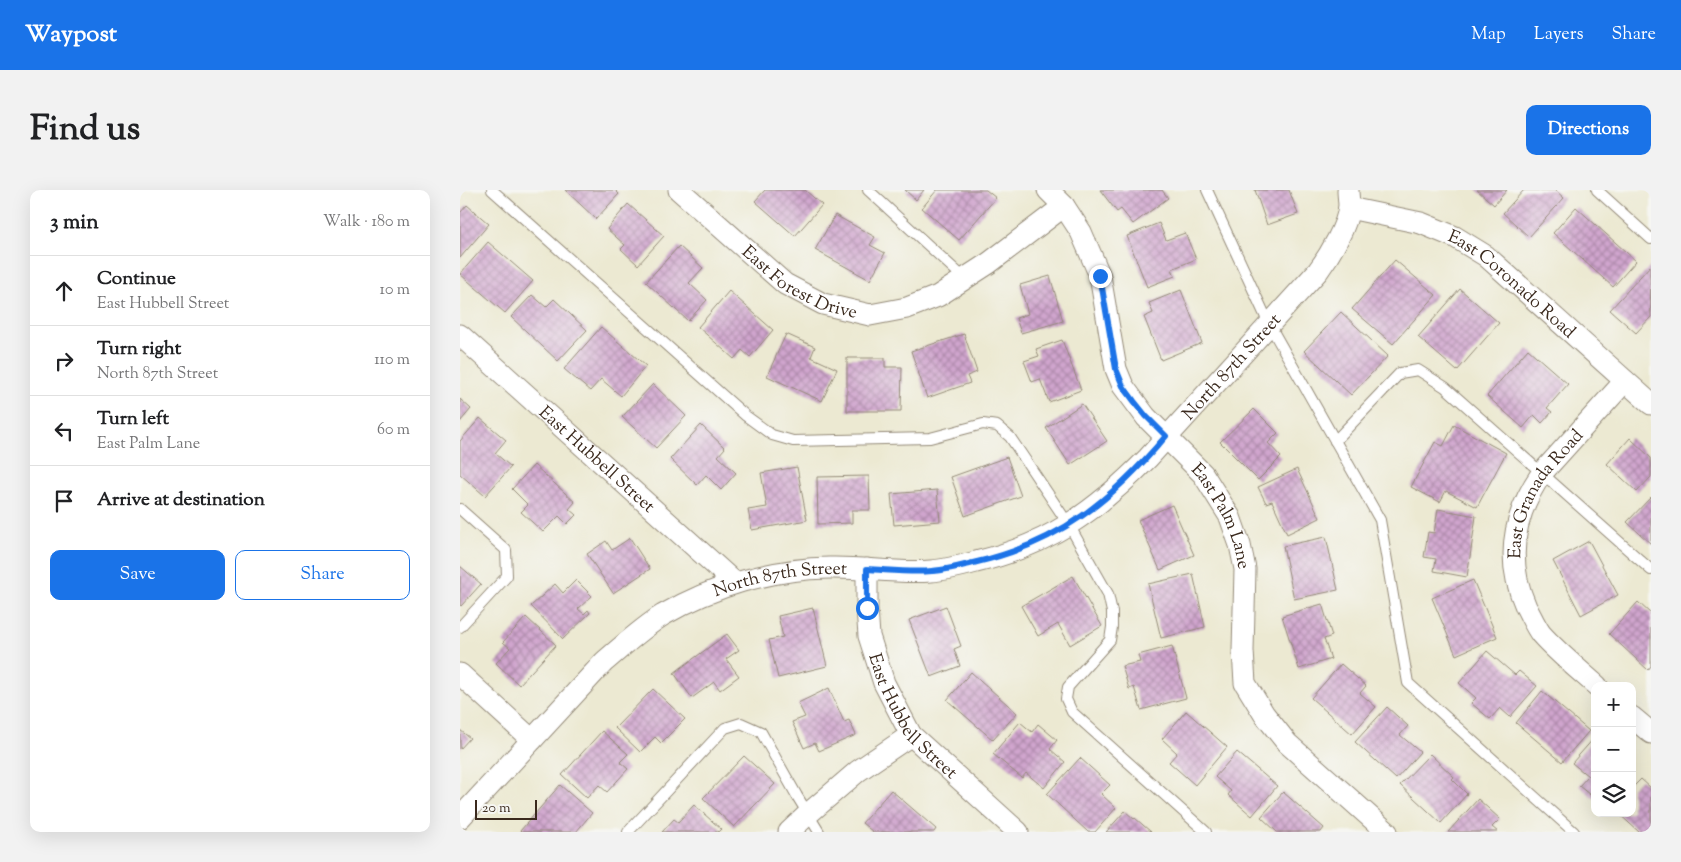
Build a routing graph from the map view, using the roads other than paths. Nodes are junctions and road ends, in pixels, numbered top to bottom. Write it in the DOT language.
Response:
graph roads {
  1 [pos="492,190"];
  2 [pos="679,190"];
  3 [pos="868,190"];
  4 [pos="1048,190"];
  5 [pos="1207,190"];
  6 [pos="1597,190"];
  7 [pos="1348,199"];
  8 [pos="1064,206"];
  9 [pos="1651,239"];
  10 [pos="965,278"];
  11 [pos="1269,324"];
  12 [pos="460,335"];
  13 [pos="1625,381"];
  14 [pos="1651,404"];
  15 [pos="1166,436"];
  16 [pos="1335,441"];
  17 [pos="1542,473"];
  18 [pos="460,509"];
  19 [pos="1069,525"];
  20 [pos="867,569"];
  21 [pos="1651,570"];
  22 [pos="735,583"];
  23 [pos="460,627"];
  24 [pos="460,674"];
  25 [pos="1593,682"];
  26 [pos="1636,720"];
  27 [pos="1651,733"];
  28 [pos="911,735"];
  29 [pos="532,740"];
  30 [pos="808,814"];
  31 [pos="460,818"];
  32 [pos="628,832"];
  33 [pos="789,832"];
  34 [pos="819,832"];
  35 [pos="1018,832"];
  36 [pos="1206,832"];
  37 [pos="1387,832"];
  38 [pos="1574,832"];
  1 -- 19 [label="lane"];
  2 -- 10 [label="street, East Forest Drive"];
  3 -- 10 [label="lane"];
  4 -- 8 [label="street, East Palm Lane"];
  5 -- 11 [label="lane"];
  6 -- 9 [label="lane"];
  7 -- 11 [label="street, North 87th Street"];
  7 -- 13 [label="street, East Coronado Road"];
  8 -- 10 [label="street, East Forest Drive"];
  8 -- 15 [label="street, East Palm Lane"];
  11 -- 15 [label="street, North 87th Street"];
  11 -- 16 [label="lane"];
  12 -- 22 [label="street, East Hubbell Street"];
  13 -- 14 [label="street, East Coronado Road"];
  13 -- 17 [label="street, East Granada Road"];
  15 -- 19 [label="street, North 87th Street"];
  15 -- 37 [label="street, East Palm Lane"];
  16 -- 17 [label="lane"];
  16 -- 38 [label="lane"];
  17 -- 21 [label="lane"];
  17 -- 25 [label="street, East Granada Road"];
  18 -- 23 [label="lane"];
  19 -- 20 [label="street, North 87th Street"];
  19 -- 36 [label="lane"];
  20 -- 22 [label="street, North 87th Street"];
  20 -- 28 [label="street, East Hubbell Street"];
  22 -- 29 [label="street, North 87th Street"];
  24 -- 29 [label="street"];
  26 -- 27 [label="street"];
  28 -- 30 [label="street"];
  28 -- 35 [label="street, East Hubbell Street"];
  29 -- 31 [label="street, North 87th Street"];
  30 -- 32 [label="lane"];
  30 -- 33 [label="street"];
  30 -- 34 [label="lane"];
}
